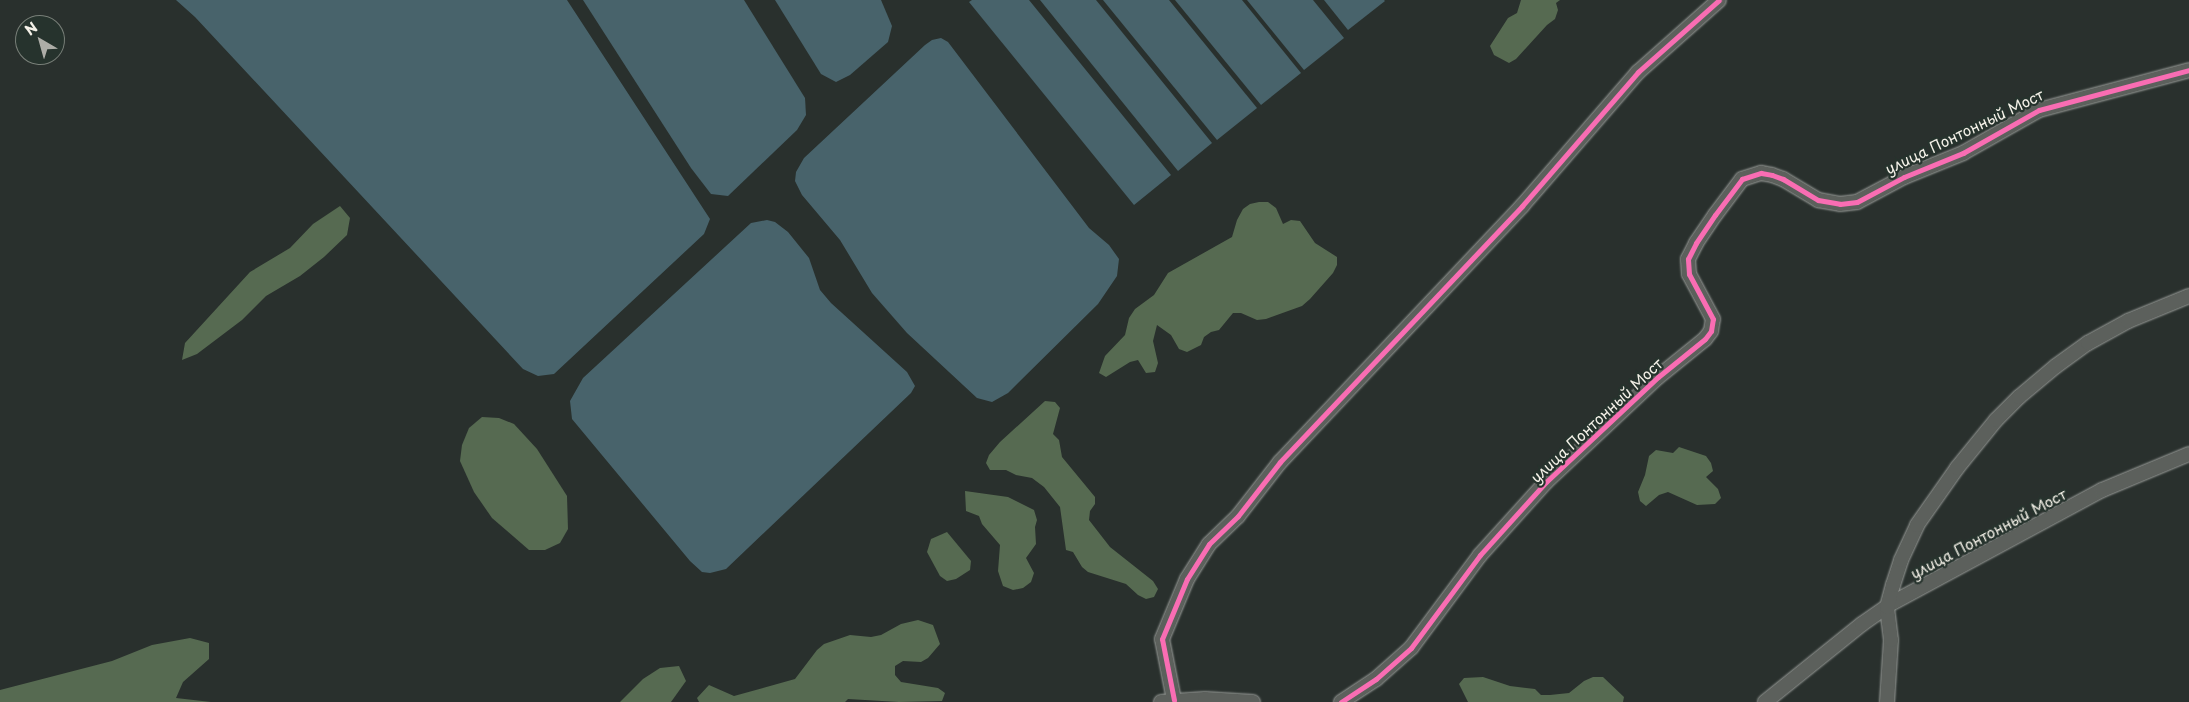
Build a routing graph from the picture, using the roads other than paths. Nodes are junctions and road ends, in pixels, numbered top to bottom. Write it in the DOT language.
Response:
graph roads {
  1 [pos="1719,0"];
  2 [pos="2189,70"];
  3 [pos="2189,296"];
  4 [pos="2189,454"];
  5 [pos="1887,607"];
  6 [pos="1167,701"];
  7 [pos="1253,702"];
  8 [pos="1341,702"];
  9 [pos="1765,702"];
  10 [pos="1887,702"];
  1 -- 6 [label="street"];
  2 -- 8 [label="street, улица Понтонный Мост"];
  3 -- 5 [label="street, улица Понтонный Мост"];
  4 -- 5 [label="street, улица Понтонный Мост"];
  5 -- 9 [label="street, улица Понтонный Мост"];
  5 -- 10 [label="street, улица Понтонный Мост"];
  6 -- 7 [label="street"];
}
